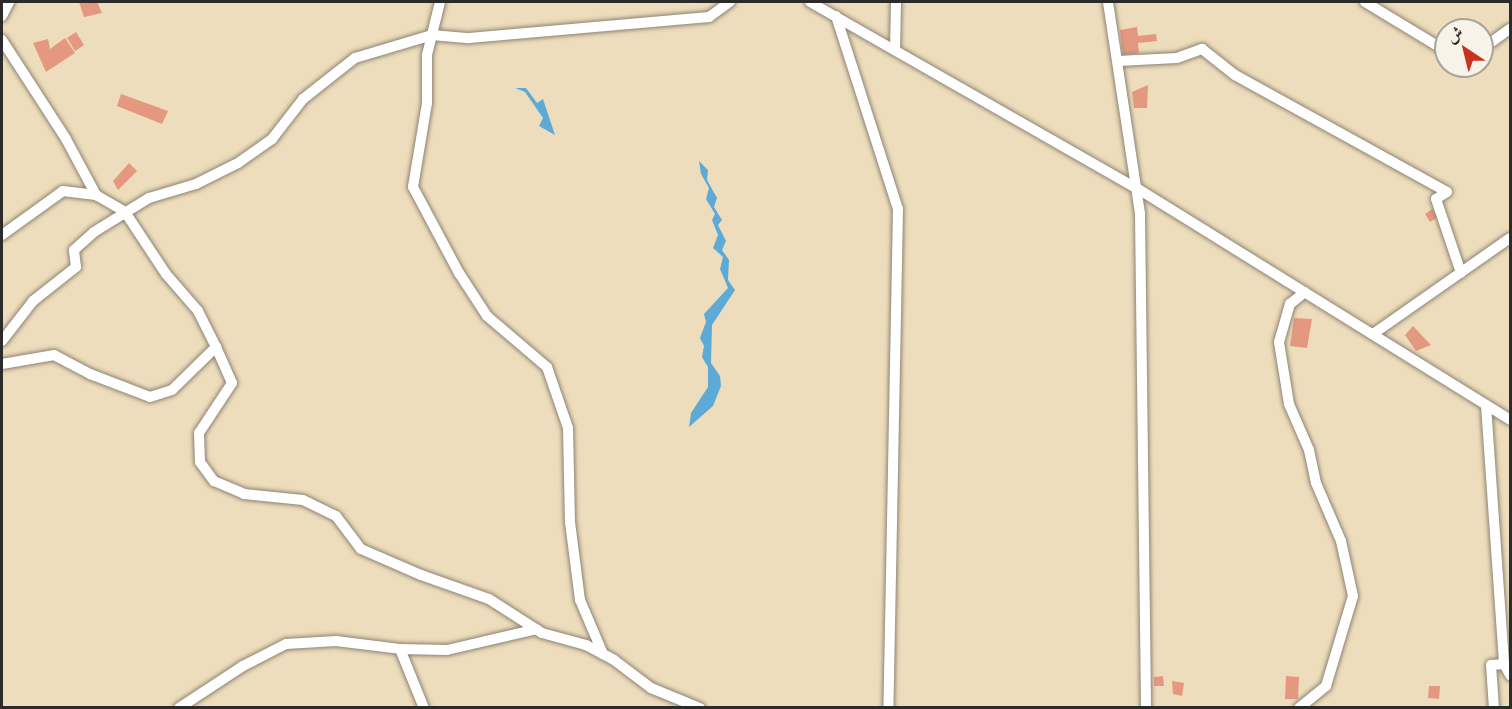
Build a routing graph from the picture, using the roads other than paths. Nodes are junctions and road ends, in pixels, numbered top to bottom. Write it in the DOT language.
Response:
graph roads {
  1 [pos="9,2"];
  2 [pos="440,2"];
  3 [pos="730,2"];
  4 [pos="810,2"];
  5 [pos="896,2"];
  6 [pos="1108,2"];
  7 [pos="1365,2"];
  8 [pos="2,16"];
  9 [pos="836,16"];
  10 [pos="1510,29"];
  11 [pos="432,35"];
  12 [pos="2,40"];
  13 [pos="1494,40"];
  14 [pos="1434,44"];
  15 [pos="896,50"];
  16 [pos="1118,61"];
  17 [pos="1138,189"];
  18 [pos="96,195"];
  19 [pos="125,212"];
  20 [pos="2,235"];
  21 [pos="1510,238"];
  22 [pos="1461,273"];
  23 [pos="1305,292"];
  24 [pos="1373,334"];
  25 [pos="2,341"];
  26 [pos="216,347"];
  27 [pos="2,364"];
  28 [pos="1486,405"];
  29 [pos="1510,420"];
  30 [pos="537,629"];
  31 [pos="400,650"];
  32 [pos="603,654"];
  33 [pos="1504,664"];
  34 [pos="1510,675"];
  35 [pos="179,708"];
  36 [pos="424,708"];
  37 [pos="700,708"];
  38 [pos="888,708"];
  39 [pos="1146,708"];
  40 [pos="1299,708"];
  41 [pos="1494,708"];
  1 -- 8 [label="street"];
  2 -- 11 [label="street"];
  3 -- 11 [label="street"];
  4 -- 9 [label="street"];
  5 -- 15 [label="street"];
  6 -- 16 [label="street"];
  7 -- 14 [label="street"];
  9 -- 15 [label="street"];
  9 -- 38 [label="street"];
  10 -- 13 [label="street"];
  11 -- 19 [label="street"];
  11 -- 32 [label="street"];
  12 -- 18 [label="street"];
  15 -- 17 [label="street"];
  16 -- 17 [label="street"];
  16 -- 22 [label="street"];
  17 -- 23 [label="street"];
  17 -- 39 [label="street"];
  18 -- 19 [label="street"];
  18 -- 20 [label="street"];
  19 -- 25 [label="street"];
  19 -- 26 [label="street"];
  21 -- 22 [label="street"];
  22 -- 24 [label="street"];
  23 -- 24 [label="street"];
  23 -- 40 [label="street"];
  24 -- 28 [label="street"];
  26 -- 27 [label="street"];
  26 -- 30 [label="street"];
  28 -- 29 [label="street"];
  28 -- 33 [label="street"];
  30 -- 31 [label="street"];
  30 -- 32 [label="street"];
  31 -- 35 [label="street"];
  31 -- 36 [label="street"];
  32 -- 37 [label="street"];
  33 -- 34 [label="street"];
  33 -- 41 [label="street"];
}
